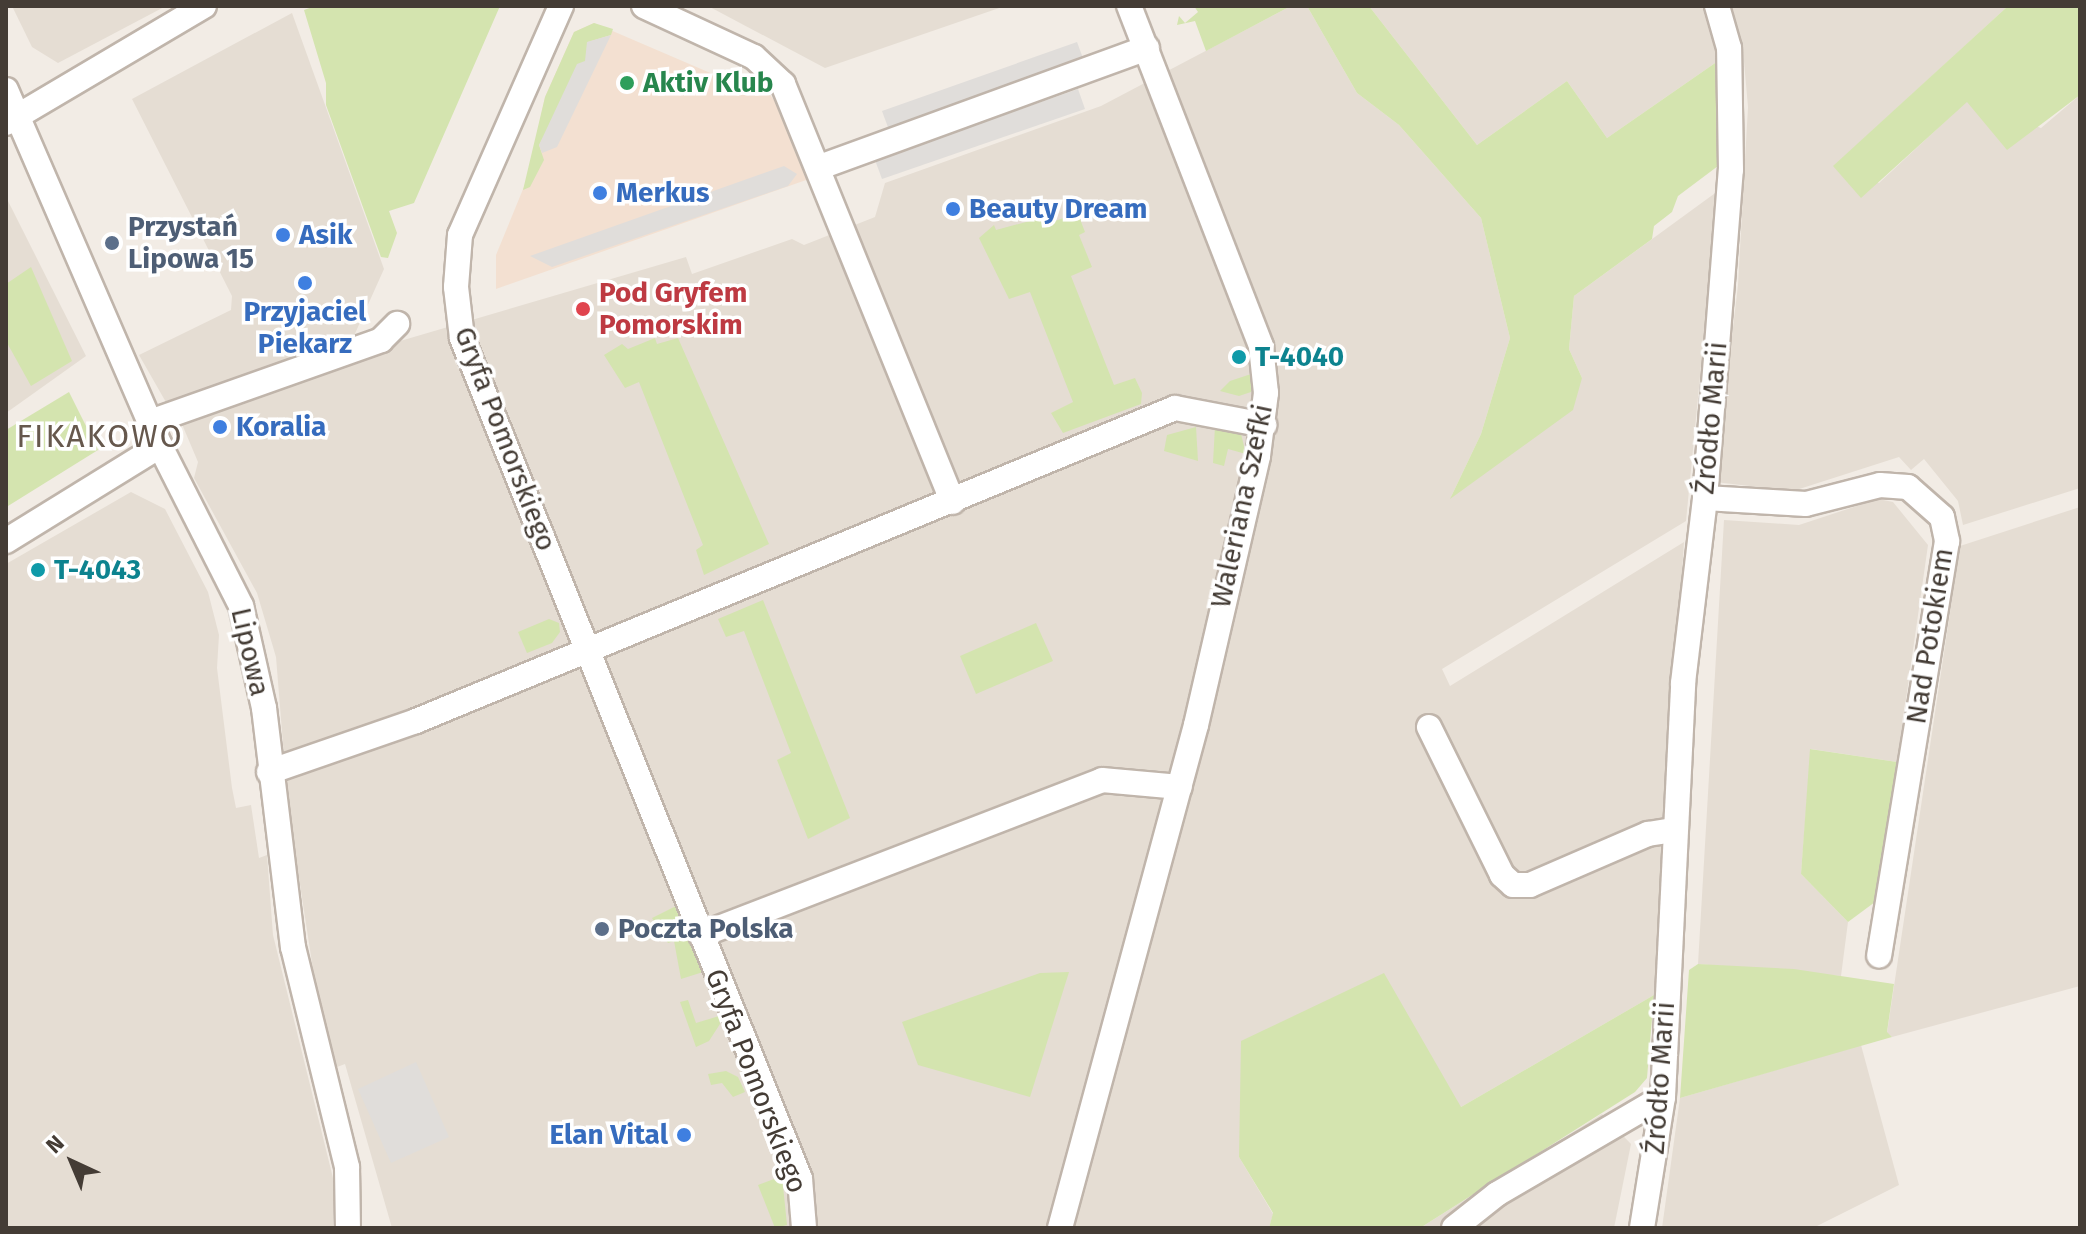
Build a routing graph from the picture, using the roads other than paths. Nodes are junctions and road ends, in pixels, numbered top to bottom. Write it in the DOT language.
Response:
graph roads {
  1 [pos="204,6"];
  2 [pos="561,6"];
  3 [pos="644,6"];
  4 [pos="1129,6"];
  5 [pos="1717,6"];
  6 [pos="1147,48"];
  7 [pos="6,90"];
  8 [pos="12,119"];
  9 [pos="820,167"];
  10 [pos="397,324"];
  11 [pos="150,422"];
  12 [pos="1264,425"];
  13 [pos="160,446"];
  14 [pos="1705,498"];
  15 [pos="953,502"];
  16 [pos="6,541"];
  17 [pos="586,648"];
  18 [pos="1429,727"];
  19 [pos="269,772"];
  20 [pos="1180,787"];
  21 [pos="1673,830"];
  22 [pos="701,935"];
  23 [pos="1879,955"];
  24 [pos="1663,1097"];
  25 [pos="348,1228"];
  26 [pos="804,1228"];
  27 [pos="1060,1228"];
  28 [pos="1454,1228"];
  29 [pos="1642,1228"];
  1 -- 8 [label="street"];
  2 -- 17 [label="street, Gryfa Pomorskiego"];
  3 -- 9 [label="street"];
  4 -- 6 [label="street, Waleriana Szefki"];
  5 -- 14 [label="street, Źródło Marii"];
  6 -- 9 [label="street"];
  6 -- 12 [label="street, Waleriana Szefki"];
  7 -- 8 [label="street, Lipowa"];
  8 -- 11 [label="street, Lipowa"];
  9 -- 15 [label="street"];
  10 -- 11 [label="street"];
  11 -- 13 [label="street, Lipowa"];
  12 -- 15 [label="street"];
  12 -- 20 [label="street, Waleriana Szefki"];
  13 -- 16 [label="street"];
  13 -- 19 [label="street, Lipowa"];
  14 -- 21 [label="street, Źródło Marii"];
  14 -- 23 [label="street, Nad Potokiem"];
  15 -- 17 [label="street"];
  17 -- 19 [label="street"];
  17 -- 22 [label="street, Gryfa Pomorskiego"];
  18 -- 21 [label="street"];
  19 -- 25 [label="street, Lipowa"];
  20 -- 22 [label="street, Gryfa Pomorskiego"];
  20 -- 27 [label="street, Waleriana Szefki"];
  21 -- 24 [label="street, Źródło Marii"];
  22 -- 26 [label="street, Gryfa Pomorskiego"];
  24 -- 28 [label="street"];
  24 -- 29 [label="street, Źródło Marii"];
}
